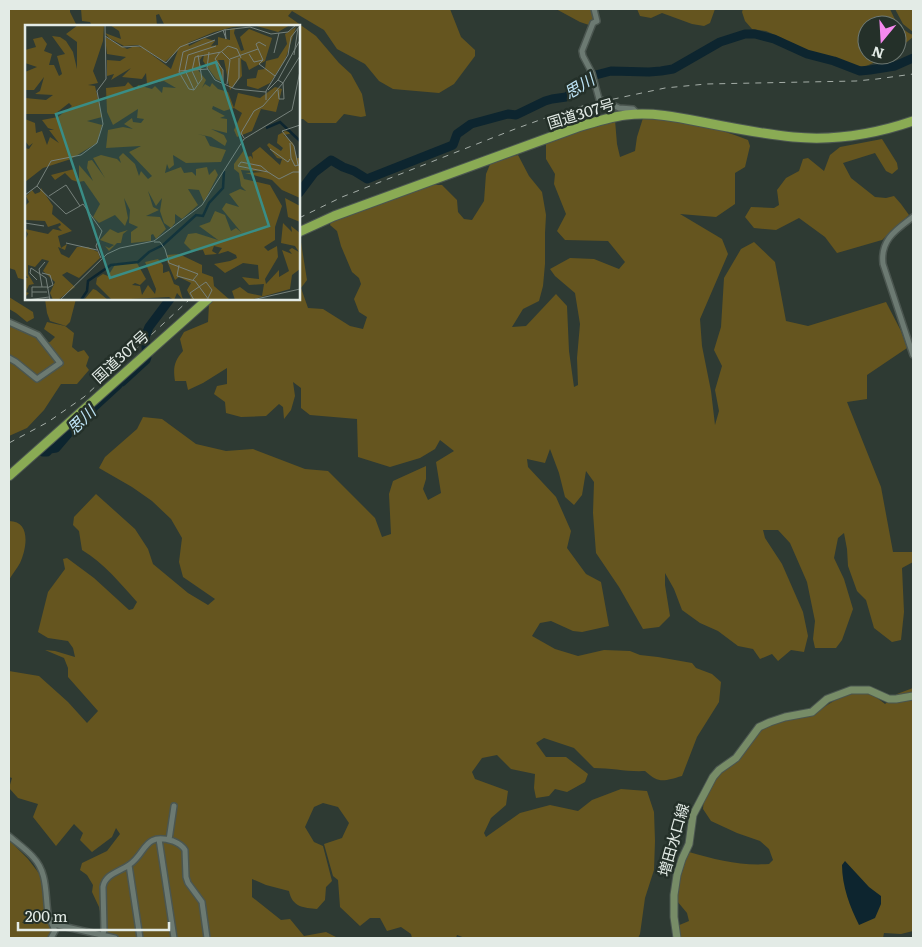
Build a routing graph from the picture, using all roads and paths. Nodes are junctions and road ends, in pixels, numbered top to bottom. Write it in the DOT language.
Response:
graph roads {
  1 [pos="594,9"];
  2 [pos="639,114"];
  3 [pos="913,121"];
  4 [pos="913,217"];
  5 [pos="300,232"];
  6 [pos="207,300"];
  7 [pos="9,322"];
  8 [pos="913,356"];
  9 [pos="9,358"];
  10 [pos="9,476"];
  11 [pos="913,696"];
  12 [pos="174,806"];
  13 [pos="9,836"];
  14 [pos="160,839"];
  15 [pos="169,840"];
  16 [pos="129,865"];
  17 [pos="53,924"];
  18 [pos="103,937"];
  19 [pos="51,938"];
  20 [pos="115,938"];
  21 [pos="140,938"];
  22 [pos="174,938"];
  23 [pos="207,938"];
  24 [pos="677,938"];
  1 -- 2 [label="street"];
  2 -- 3 [label="highway, 国道307号"];
  2 -- 5 [label="highway, 国道307号"];
  4 -- 8 [label="street"];
  6 -- 10 [label="highway, 国道307号"];
  7 -- 9 [label="street"];
  11 -- 24 [label="main road, 増田水口線"];
  12 -- 15 [label="street"];
  13 -- 17 [label="street"];
  14 -- 15 [label="street"];
  14 -- 16 [label="street"];
  14 -- 22 [label="street"];
  15 -- 23 [label="street"];
  16 -- 18 [label="street"];
  16 -- 21 [label="street"];
  17 -- 18 [label="street"];
  17 -- 19 [label="street"];
  18 -- 20 [label="street"];
}
